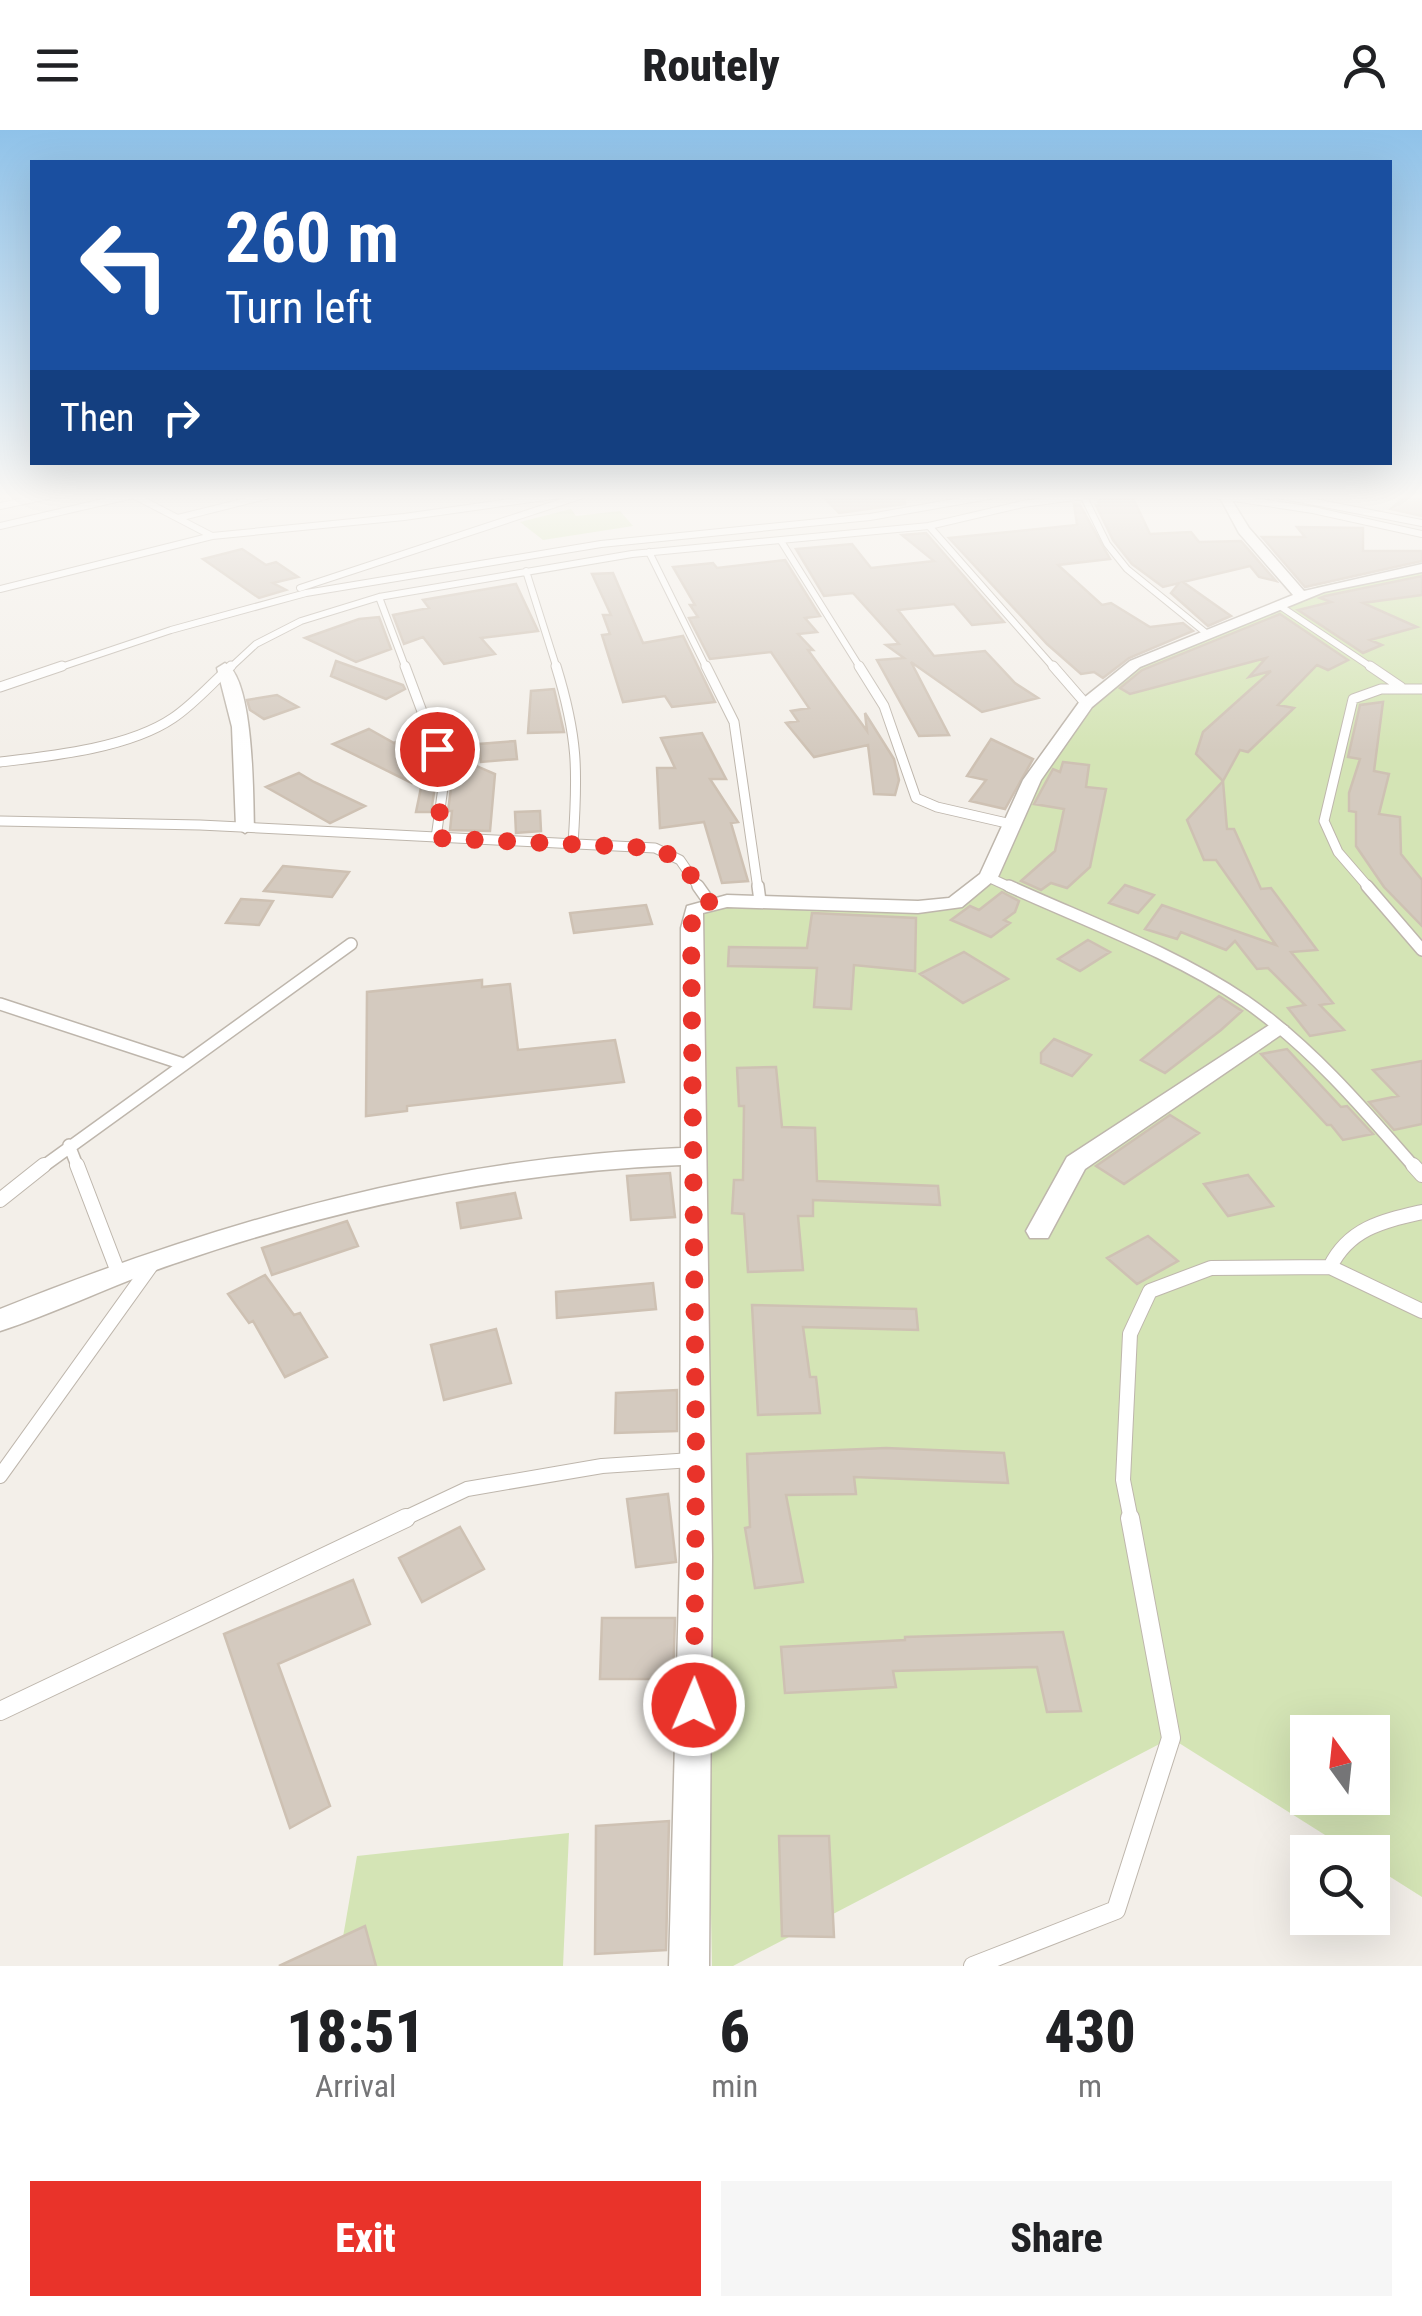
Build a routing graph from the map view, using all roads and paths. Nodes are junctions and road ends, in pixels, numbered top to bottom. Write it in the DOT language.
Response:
graph roads {
  1 [pos="37,580"];
  2 [pos="325,580"];
  3 [pos="392,580"];
  4 [pos="477,580"];
  5 [pos="529,580"];
  6 [pos="664,580"];
  7 [pos="804,580"];
  8 [pos="976,580"];
  9 [pos="1143,580"];
  10 [pos="1288,580"];
  11 [pos="1356,580"];
  12 [pos="0,589"];
  13 [pos="296,596"];
  14 [pos="1302,596"];
  15 [pos="379,597"];
  16 [pos="1280,606"];
  17 [pos="1206,633"];
  18 [pos="225,668"];
  19 [pos="1401,686"];
  20 [pos="0,687"];
  21 [pos="1422,689"];
  22 [pos="1086,704"];
  23 [pos="0,762"];
  24 [pos="0,821"];
  25 [pos="1011,824"];
  26 [pos="245,828"];
  27 [pos="436,838"];
  28 [pos="572,844"];
  29 [pos="988,876"];
  30 [pos="760,901"];
  31 [pos="710,903"];
  32 [pos="351,944"];
  33 [pos="1422,950"];
  34 [pos="0,1004"];
  35 [pos="1278,1026"];
  36 [pos="180,1063"];
  37 [pos="69,1145"];
  38 [pos="692,1156"];
  39 [pos="1422,1175"];
  40 [pos="0,1200"];
  41 [pos="1422,1212"];
  42 [pos="1039,1231"];
  43 [pos="155,1261"];
  44 [pos="1330,1267"];
  45 [pos="118,1272"];
  46 [pos="1422,1311"];
  47 [pos="0,1320"];
  48 [pos="696,1460"];
  49 [pos="0,1476"];
  50 [pos="0,1711"];
  51 [pos="689,1966"];
  52 [pos="973,1966"];
  1 -- 12 [label="lane"];
  2 -- 13 [label="lane"];
  3 -- 13 [label="lane"];
  4 -- 15 [label="lane"];
  5 -- 28 [label="lane"];
  6 -- 30 [label="lane"];
  7 -- 25 [label="lane"];
  8 -- 22 [label="lane"];
  9 -- 17 [label="lane"];
  10 -- 14 [label="street"];
  11 -- 14 [label="street"];
  13 -- 20 [label="lane"];
  14 -- 16 [label="street"];
  15 -- 18 [label="lane"];
  15 -- 27 [label="lane"];
  16 -- 17 [label="street"];
  16 -- 19 [label="lane"];
  17 -- 22 [label="street"];
  18 -- 23 [label="lane"];
  18 -- 26 [label="street"];
  19 -- 21 [label="lane"];
  19 -- 33 [label="lane"];
  22 -- 25 [label="street"];
  24 -- 26 [label="lane"];
  25 -- 29 [label="street"];
  26 -- 27 [label="lane"];
  27 -- 28 [label="lane"];
  28 -- 31 [label="lane"];
  29 -- 30 [label="street"];
  29 -- 35 [label="lane"];
  30 -- 31 [label="street"];
  31 -- 38 [label="street"];
  32 -- 36 [label="lane"];
  34 -- 36 [label="lane"];
  35 -- 39 [label="lane"];
  35 -- 42 [label="street"];
  36 -- 37 [label="lane"];
  37 -- 40 [label="lane"];
  37 -- 45 [label="lane"];
  38 -- 43 [label="street"];
  38 -- 48 [label="street"];
  41 -- 44 [label="lane"];
  43 -- 45 [label="street"];
  43 -- 49 [label="lane"];
  44 -- 46 [label="lane"];
  44 -- 52 [label="lane"];
  45 -- 47 [label="street"];
  48 -- 50 [label="lane"];
  48 -- 51 [label="street"];
}
